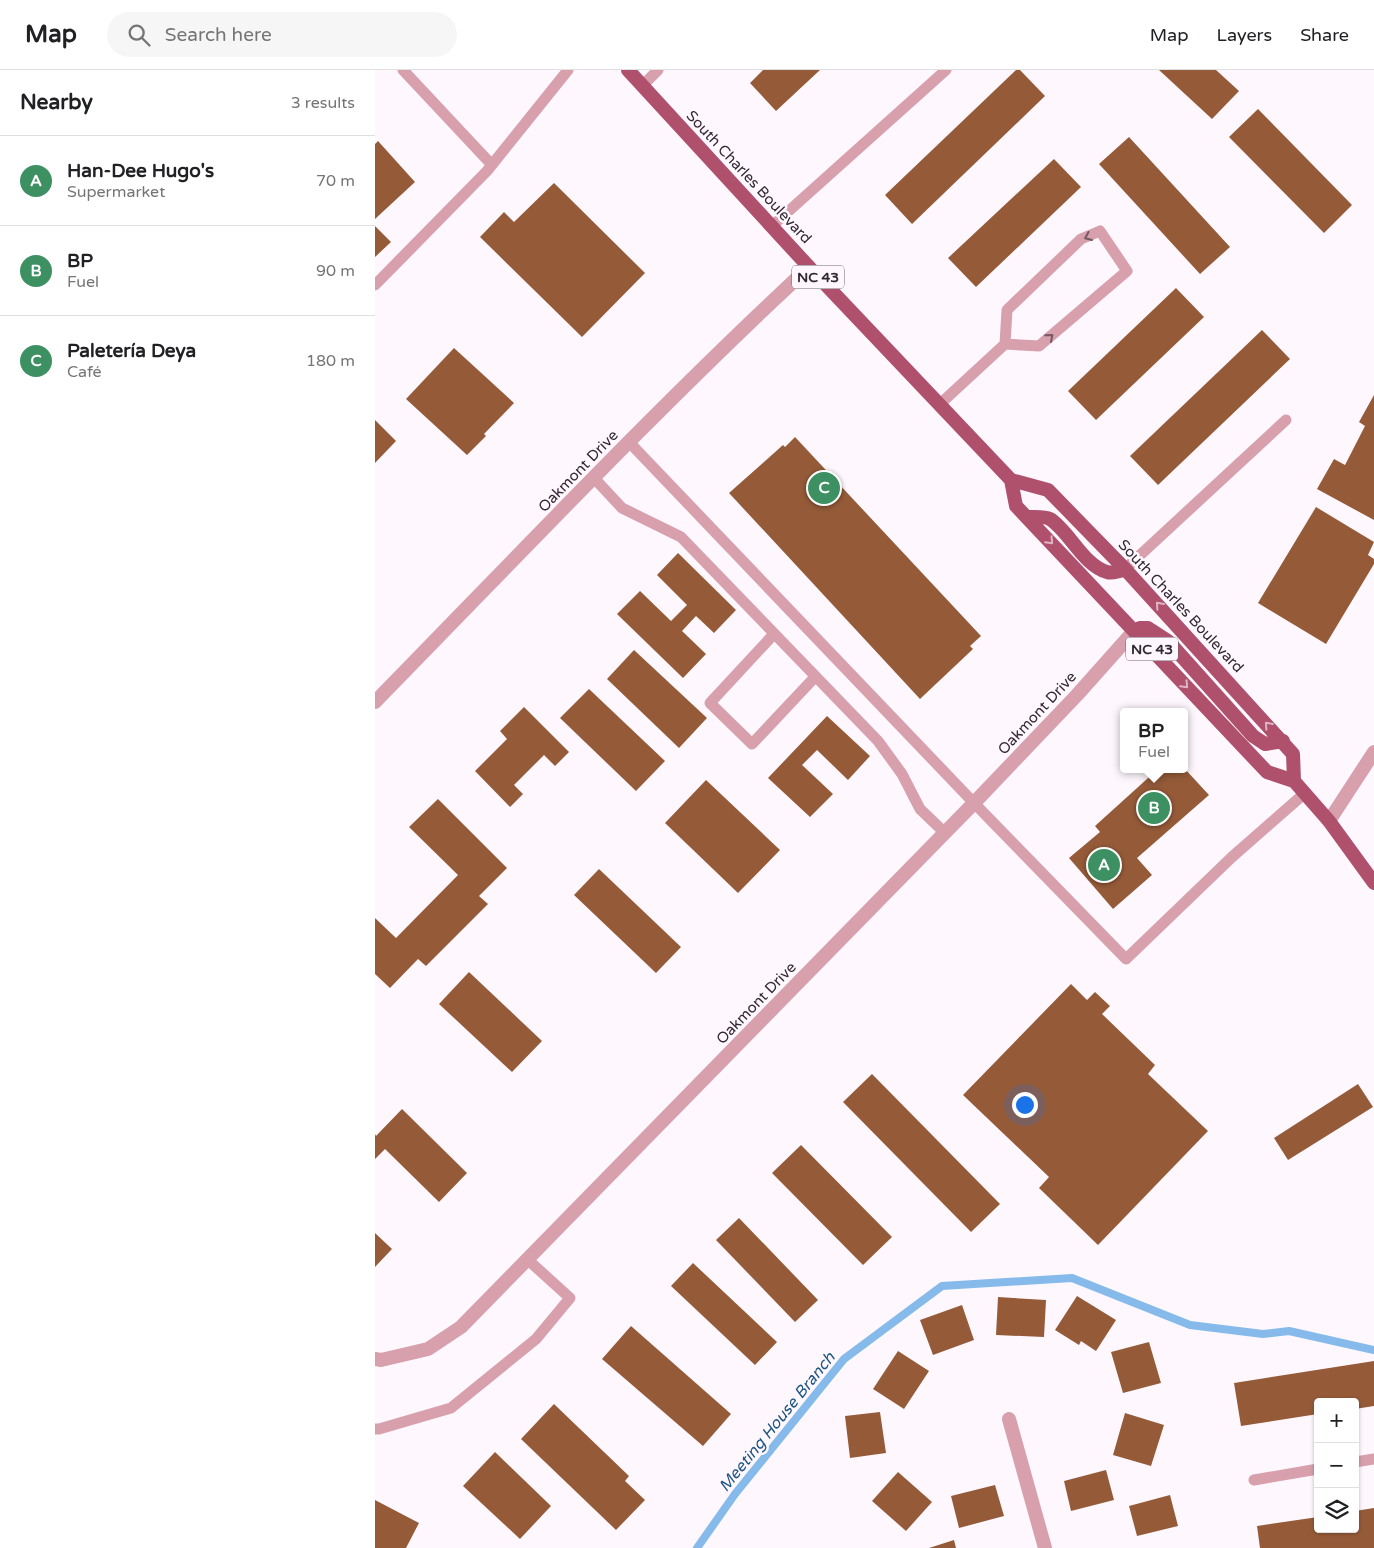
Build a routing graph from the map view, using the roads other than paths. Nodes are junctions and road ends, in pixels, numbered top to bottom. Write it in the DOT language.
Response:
graph roads {
  1 [pos="403,70"];
  2 [pos="568,70"];
  3 [pos="628,70"];
  4 [pos="659,70"];
  5 [pos="946,70"];
  6 [pos="643,86"];
  7 [pos="491,165"];
  8 [pos="772,226"];
  9 [pos="809,267"];
  10 [pos="375,285"];
  11 [pos="1005,344"];
  12 [pos="940,404"];
  13 [pos="1286,420"];
  14 [pos="629,442"];
  15 [pos="594,478"];
  16 [pos="1011,480"];
  17 [pos="1027,517"];
  18 [pos="1125,569"];
  19 [pos="1134,631"];
  20 [pos="774,634"];
  21 [pos="815,677"];
  22 [pos="375,702"];
  23 [pos="1283,742"];
  24 [pos="1374,752"];
  25 [pos="1294,782"];
  26 [pos="1305,793"];
  27 [pos="974,803"];
  28 [pos="1329,821"];
  29 [pos="945,833"];
  30 [pos="1374,883"];
  31 [pos="527,1259"];
  32 [pos="375,1359"];
  33 [pos="1009,1419"];
  34 [pos="375,1429"];
  35 [pos="1374,1459"];
  36 [pos="1359,1461"];
  37 [pos="1314,1470"];
  38 [pos="1255,1480"];
  39 [pos="1045,1548"];
  1 -- 7 [label="lane"];
  2 -- 7 [label="lane"];
  3 -- 6 [label="main road, South Charles Boulevard / NC 43"];
  4 -- 6 [label="lane"];
  5 -- 8 [label="lane"];
  6 -- 8 [label="main road, South Charles Boulevard / NC 43"];
  7 -- 10 [label="lane"];
  8 -- 9 [label="main road, South Charles Boulevard / NC 43"];
  9 -- 12 [label="main road, South Charles Boulevard / NC 43"];
  9 -- 14 [label="street, Oakmont Drive"];
  11 -- 11 [label="lane, one-way"];
  11 -- 12 [label="lane"];
  12 -- 16 [label="main road, South Charles Boulevard / NC 43"];
  13 -- 18 [label="lane"];
  14 -- 15 [label="street, Oakmont Drive"];
  14 -- 27 [label="lane"];
  15 -- 20 [label="lane"];
  15 -- 22 [label="street, Oakmont Drive"];
  16 -- 17 [label="main road, NC 43"];
  16 -- 18 [label="main road, South Charles Boulevard / NC 43"];
  17 -- 18 [label="main road"];
  17 -- 19 [label="main road, NC 43, one-way"];
  23 -- 18 [label="main road, South Charles Boulevard / NC 43, one-way"];
  19 -- 23 [label="main road"];
  19 -- 25 [label="main road, NC 43, one-way"];
  19 -- 27 [label="street, Oakmont Drive"];
  20 -- 21 [label="lane"];
  20 -- 21 [label="lane"];
  21 -- 29 [label="lane"];
  23 -- 25 [label="main road, South Charles Boulevard / NC 43"];
  24 -- 28 [label="street"];
  25 -- 26 [label="main road, NC 43"];
  26 -- 27 [label="lane"];
  26 -- 28 [label="main road, NC 43"];
  27 -- 29 [label="street, Oakmont Drive"];
  28 -- 30 [label="main road, NC 43"];
  29 -- 31 [label="street, Oakmont Drive"];
  31 -- 32 [label="street, Oakmont Drive"];
  31 -- 34 [label="lane"];
  33 -- 39 [label="street"];
  35 -- 36 [label="lane"];
  37 -- 38 [label="lane"];
}
